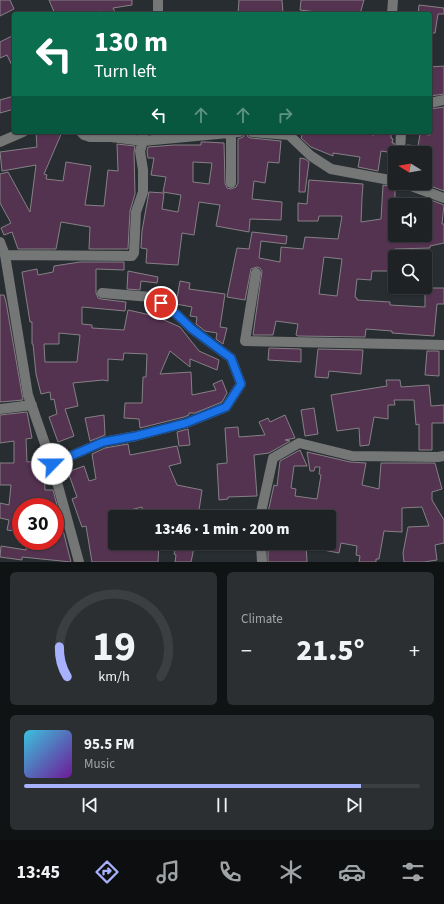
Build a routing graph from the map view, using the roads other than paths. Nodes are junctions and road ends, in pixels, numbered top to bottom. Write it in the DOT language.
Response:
graph roads {
  1 [pos="158,0"];
  2 [pos="393,0"];
  3 [pos="158,12"];
  4 [pos="392,12"];
  5 [pos="444,100"];
  6 [pos="432,103"];
  7 [pos="18,134"];
  8 [pos="83,134"];
  9 [pos="189,134"];
  10 [pos="235,134"];
  11 [pos="277,134"];
  12 [pos="401,134"];
  13 [pos="143,136"];
  14 [pos="0,142"];
  15 [pos="400,146"];
  16 [pos="388,179"];
  17 [pos="231,183"];
  18 [pos="422,190"];
  19 [pos="444,198"];
  20 [pos="0,242"];
  21 [pos="5,255"];
  22 [pos="256,273"];
  23 [pos="4,274"];
  24 [pos="102,293"];
  25 [pos="444,344"];
  26 [pos="32,405"];
  27 [pos="0,410"];
  28 [pos="444,456"];
  29 [pos="52,464"];
  30 [pos="262,510"];
  31 [pos="261,550"];
  32 [pos="79,562"];
  33 [pos="262,562"];
  1 -- 3 [label="street"];
  2 -- 4 [label="street"];
  5 -- 6 [label="street"];
  7 -- 14 [label="street"];
  8 -- 13 [label="street"];
  9 -- 13 [label="street"];
  10 -- 17 [label="street"];
  11 -- 16 [label="street"];
  12 -- 15 [label="street"];
  13 -- 21 [label="street"];
  18 -- 19 [label="street"];
  20 -- 21 [label="street"];
  21 -- 23 [label="street"];
  22 -- 25 [label="street"];
  23 -- 26 [label="street"];
  24 -- 29 [label="street"];
  26 -- 27 [label="street"];
  26 -- 29 [label="street"];
  28 -- 30 [label="street"];
  29 -- 32 [label="street"];
  31 -- 33 [label="street"];
}
